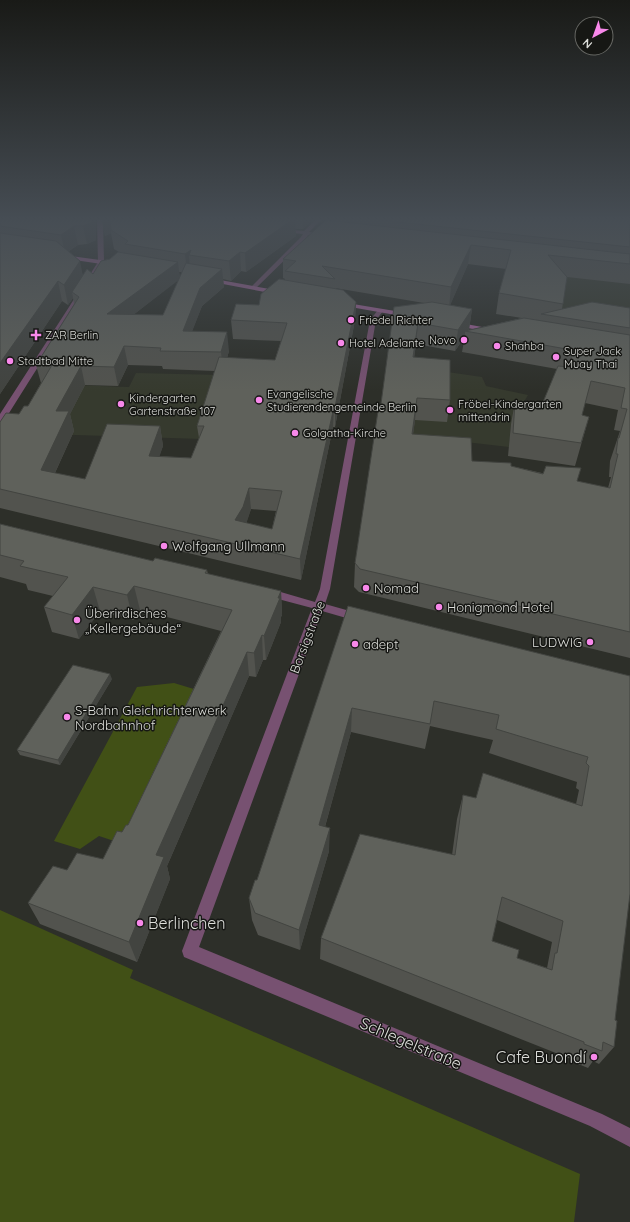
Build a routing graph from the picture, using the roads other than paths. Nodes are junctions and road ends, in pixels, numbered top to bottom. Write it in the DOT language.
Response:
graph roads {
  1 [pos="90,277"];
  2 [pos="265,277"];
  3 [pos="198,278"];
  4 [pos="254,288"];
  5 [pos="286,294"];
  6 [pos="336,303"];
  7 [pos="380,311"];
  8 [pos="417,317"];
  9 [pos="447,322"];
  10 [pos="501,332"];
  11 [pos="0,421"];
  12 [pos="258,590"];
  13 [pos="319,606"];
  14 [pos="374,621"];
  15 [pos="190,952"];
  16 [pos="630,1138"];
  1 -- 11 [label="street"];
  2 -- 4 [label="street"];
  3 -- 4 [label="main road"];
  4 -- 5 [label="main road"];
  6 -- 7 [label="main road"];
  7 -- 8 [label="main road"];
  7 -- 13 [label="street, Borsigstraße"];
  9 -- 10 [label="main road"];
  12 -- 13 [label="street"];
  13 -- 14 [label="street"];
  13 -- 15 [label="street, Borsigstraße"];
  15 -- 16 [label="street, Schlegelstraße"];
}
